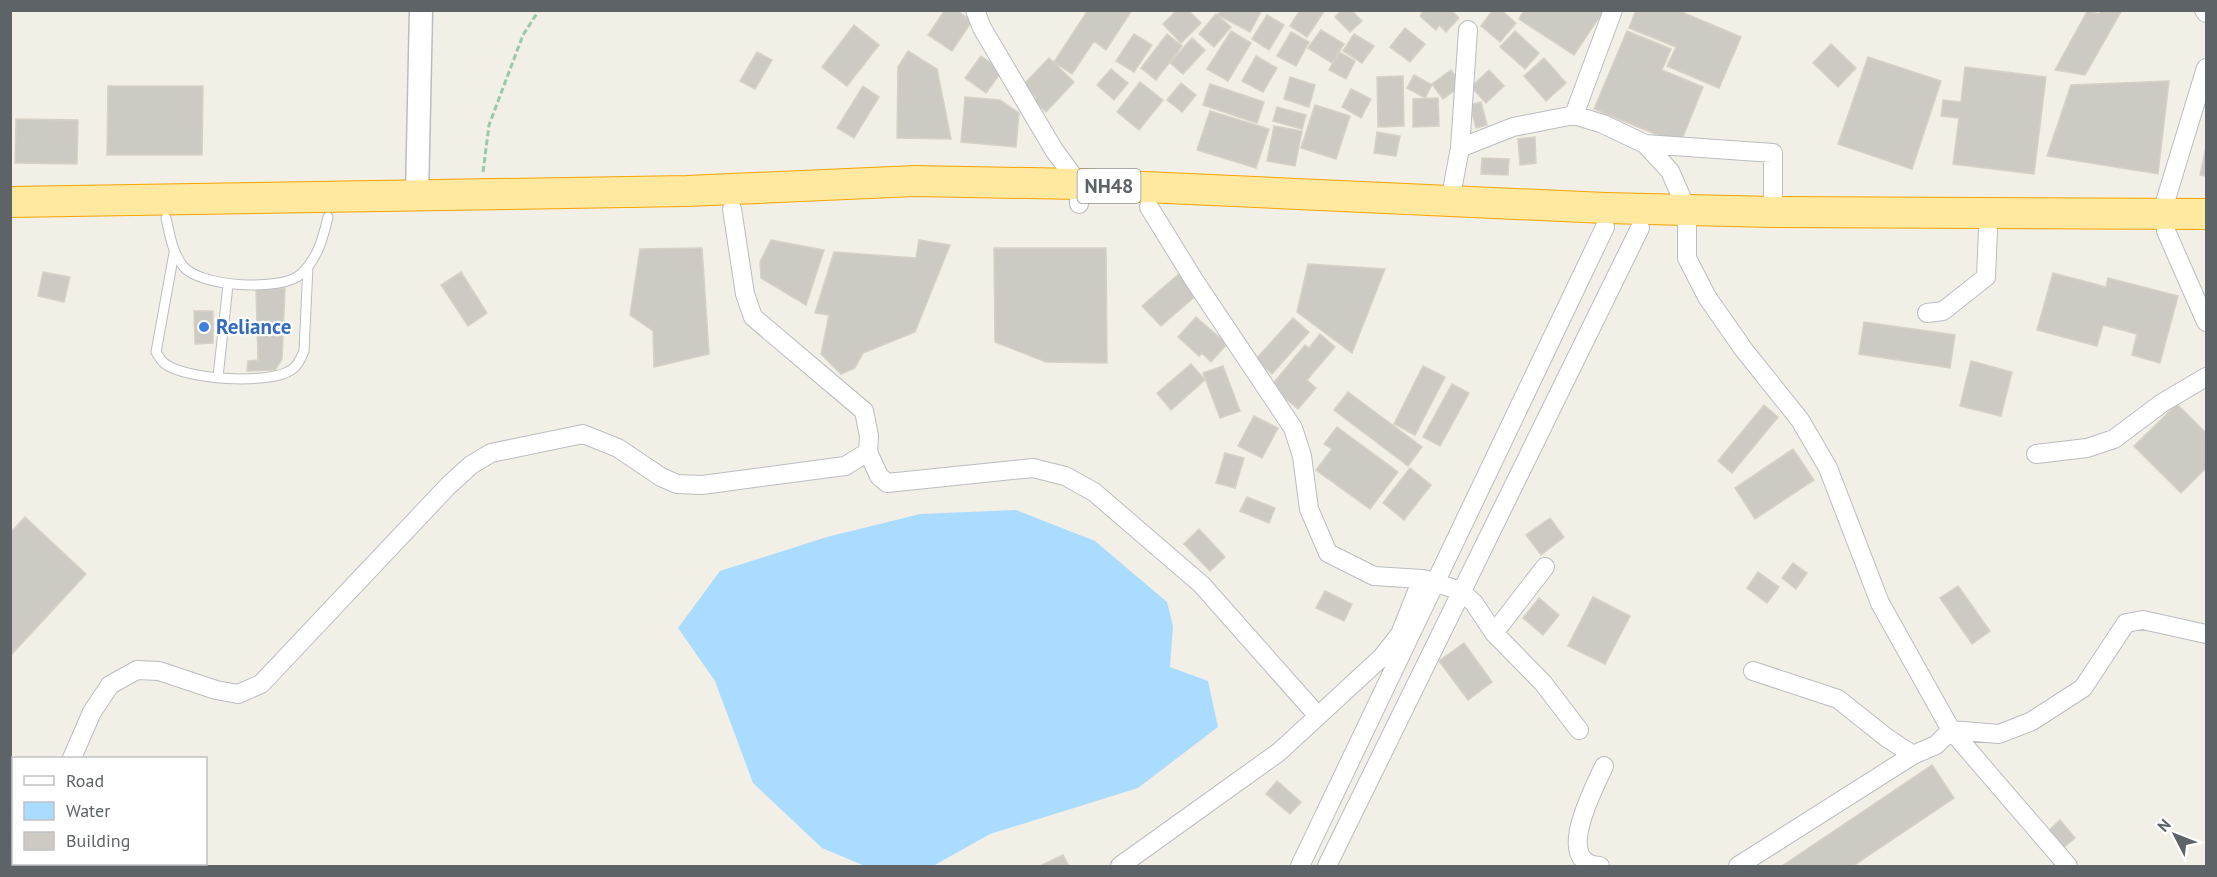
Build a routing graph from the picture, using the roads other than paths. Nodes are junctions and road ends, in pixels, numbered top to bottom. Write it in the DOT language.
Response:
graph roads {
  1 [pos="421,10"];
  2 [pos="975,10"];
  3 [pos="1613,10"];
  4 [pos="1468,30"];
  5 [pos="2206,68"];
  6 [pos="1574,115"];
  7 [pos="1645,144"];
  8 [pos="1460,148"];
  9 [pos="1079,194"];
  10 [pos="417,196"];
  11 [pos="1450,201"];
  12 [pos="10,202"];
  13 [pos="1249,202"];
  14 [pos="1149,207"];
  15 [pos="732,209"];
  16 [pos="1773,212"];
  17 [pos="2206,214"];
  18 [pos="328,217"];
  19 [pos="166,218"];
  20 [pos="1688,219"];
  21 [pos="10,221"];
  22 [pos="2035,222"];
  23 [pos="2164,222"];
  24 [pos="1605,227"];
  25 [pos="1640,228"];
  26 [pos="1988,231"];
  27 [pos="2206,233"];
  28 [pos="174,253"];
  29 [pos="308,266"];
  30 [pos="228,285"];
  31 [pos="1927,313"];
  32 [pos="2206,322"];
  33 [pos="218,377"];
  34 [pos="2206,377"];
  35 [pos="868,452"];
  36 [pos="2036,454"];
  37 [pos="1545,567"];
  38 [pos="1428,581"];
  39 [pos="1461,591"];
  40 [pos="1494,633"];
  41 [pos="2206,634"];
  42 [pos="1753,671"];
  43 [pos="1318,716"];
  44 [pos="1579,730"];
  45 [pos="1952,730"];
  46 [pos="1913,754"];
  47 [pos="73,757"];
  48 [pos="1604,766"];
  49 [pos="1120,867"];
  50 [pos="1300,867"];
  51 [pos="1327,867"];
  52 [pos="1600,867"];
  53 [pos="1738,867"];
  54 [pos="2068,867"];
  1 -- 10 [label="street"];
  2 -- 9 [label="street"];
  3 -- 6 [label="street"];
  4 -- 8 [label="street"];
  5 -- 23 [label="street"];
  6 -- 7 [label="street"];
  6 -- 8 [label="street"];
  7 -- 16 [label="street"];
  7 -- 20 [label="street"];
  8 -- 11 [label="street"];
  9 -- 10 [label="highway, NH48"];
  9 -- 13 [label="highway, NH48"];
  9 -- 14 [label="highway, NH48"];
  9 -- 15 [label="highway, NH48"];
  10 -- 12 [label="highway, NH48"];
  11 -- 13 [label="highway, NH48"];
  11 -- 20 [label="highway, NH48"];
  13 -- 14 [label="highway, NH48"];
  13 -- 24 [label="highway, NH48"];
  14 -- 38 [label="street"];
  15 -- 18 [label="highway, NH48"];
  15 -- 35 [label="street"];
  16 -- 20 [label="highway, NH48"];
  16 -- 22 [label="highway, NH48"];
  17 -- 23 [label="highway, NH48"];
  18 -- 19 [label="highway, NH48"];
  18 -- 29 [label="lane"];
  19 -- 21 [label="highway, NH48"];
  19 -- 28 [label="lane"];
  20 -- 25 [label="highway, NH48"];
  20 -- 26 [label="highway, NH48"];
  20 -- 45 [label="street"];
  22 -- 23 [label="highway, NH48"];
  22 -- 26 [label="highway, NH48"];
  23 -- 27 [label="highway, NH48"];
  23 -- 32 [label="street"];
  24 -- 25 [label="highway, NH48"];
  24 -- 38 [label="street"];
  25 -- 39 [label="street"];
  26 -- 31 [label="street"];
  28 -- 30 [label="lane"];
  28 -- 33 [label="lane"];
  29 -- 30 [label="lane"];
  29 -- 33 [label="lane"];
  30 -- 33 [label="lane"];
  34 -- 36 [label="street"];
  35 -- 43 [label="street"];
  35 -- 47 [label="street"];
  37 -- 40 [label="street"];
  38 -- 39 [label="street"];
  38 -- 43 [label="street"];
  38 -- 50 [label="street"];
  39 -- 40 [label="street"];
  39 -- 51 [label="street"];
  40 -- 44 [label="street"];
  41 -- 45 [label="street"];
  42 -- 46 [label="street"];
  43 -- 49 [label="street"];
  45 -- 46 [label="street"];
  45 -- 54 [label="street"];
  46 -- 53 [label="street"];
  48 -- 52 [label="street"];
}
